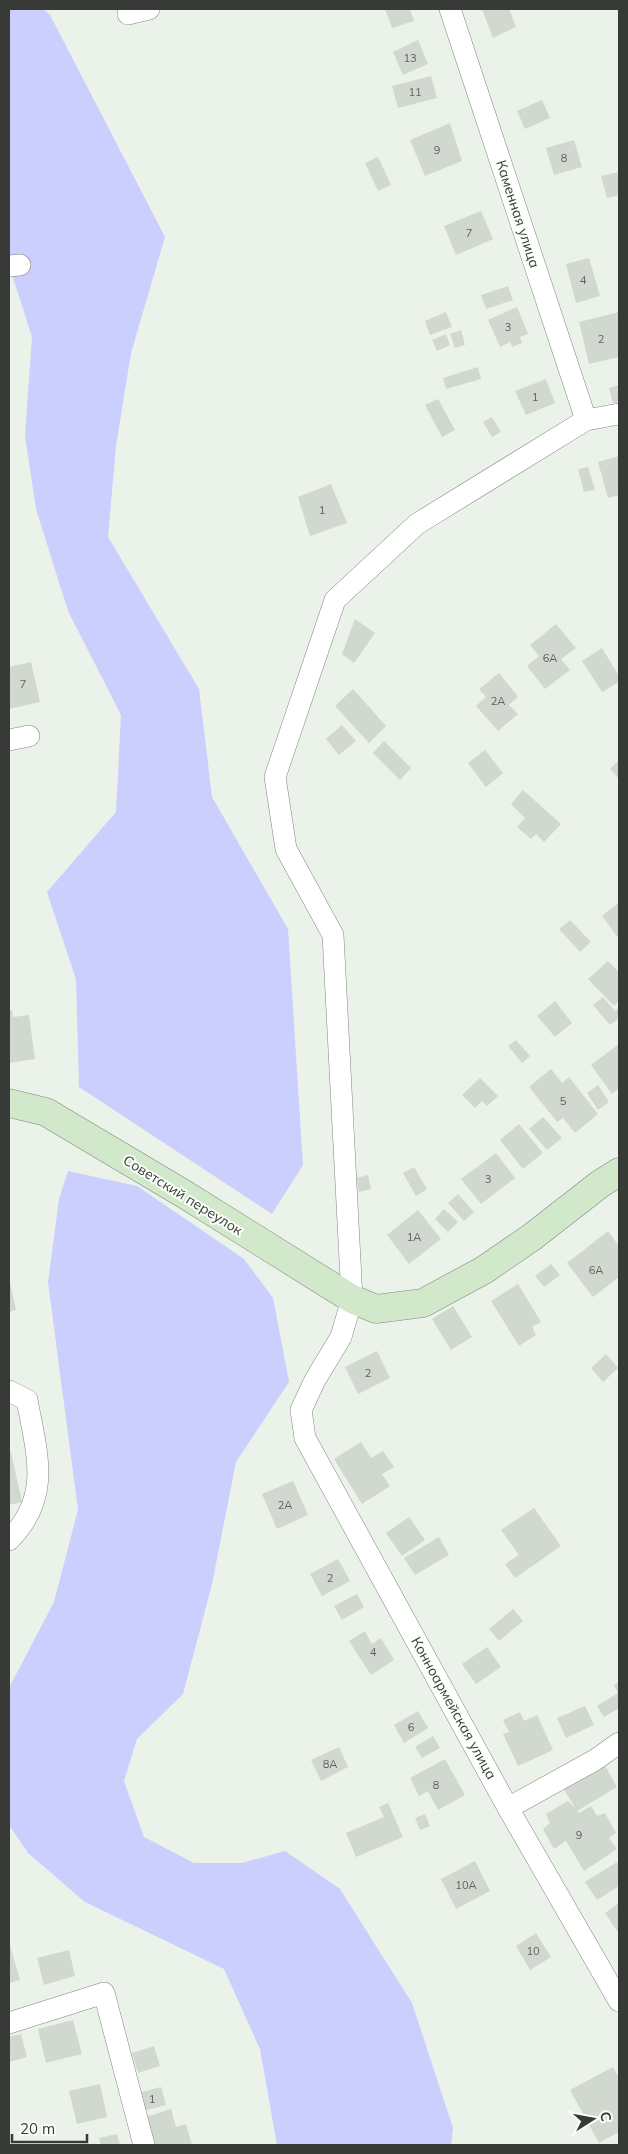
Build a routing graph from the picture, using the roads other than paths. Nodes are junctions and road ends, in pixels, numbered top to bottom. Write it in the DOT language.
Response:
graph roads {
  1 [pos="149,9"];
  2 [pos="450,9"];
  3 [pos="128,14"];
  4 [pos="619,414"];
  5 [pos="586,420"];
  6 [pos="9,1103"];
  7 [pos="619,1172"];
  8 [pos="352,1299"];
  9 [pos="9,1391"];
  10 [pos="9,1540"];
  11 [pos="619,1743"];
  12 [pos="508,1808"];
  13 [pos="619,2001"];
  14 [pos="9,2023"];
  15 [pos="144,2145"];
  1 -- 3 [label="street"];
  2 -- 5 [label="street, Каменная улица"];
  4 -- 5 [label="street"];
  5 -- 8 [label="street"];
  6 -- 8 [label="street, Советский переулок"];
  7 -- 8 [label="street, Советский переулок"];
  8 -- 12 [label="street, Конноармейская улица"];
  9 -- 10 [label="street"];
  11 -- 12 [label="street"];
  12 -- 13 [label="street, Конноармейская улица"];
  14 -- 15 [label="street"];
}
